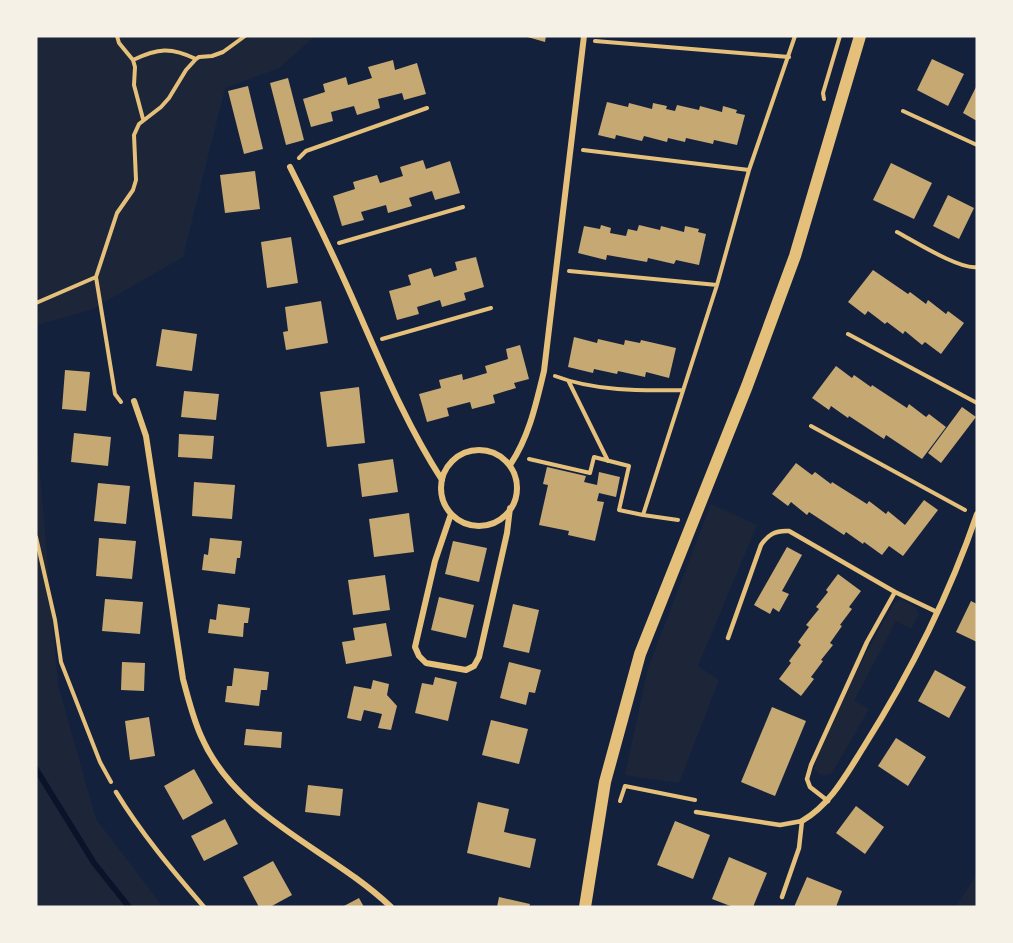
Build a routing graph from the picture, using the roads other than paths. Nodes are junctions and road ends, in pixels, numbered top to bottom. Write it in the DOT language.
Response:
graph roads {
  1 [pos="860,36"];
  2 [pos="584,38"];
  3 [pos="290,167"];
  4 [pos="134,401"];
  5 [pos="510,465"];
  6 [pos="442,480"];
  7 [pos="510,508"];
  8 [pos="451,514"];
  9 [pos="976,515"];
  10 [pos="895,592"];
  11 [pos="938,612"];
  12 [pos="728,638"];
  13 [pos="116,792"];
  14 [pos="828,801"];
  15 [pos="696,812"];
  16 [pos="802,821"];
  17 [pos="782,897"];
  18 [pos="204,907"];
  19 [pos="391,907"];
  20 [pos="585,907"];
  1 -- 20 [label="main road"];
  2 -- 5 [label="street"];
  3 -- 6 [label="street"];
  4 -- 19 [label="street"];
  5 -- 6 [label="street"];
  5 -- 7 [label="street"];
  6 -- 8 [label="street"];
  7 -- 8 [label="street"];
  7 -- 8 [label="street"];
  9 -- 11 [label="street"];
  10 -- 11 [label="lane"];
  10 -- 12 [label="lane"];
  10 -- 14 [label="lane"];
  11 -- 14 [label="street"];
  13 -- 18 [label="lane"];
  14 -- 16 [label="street"];
  15 -- 16 [label="lane"];
  16 -- 17 [label="lane"];
}
